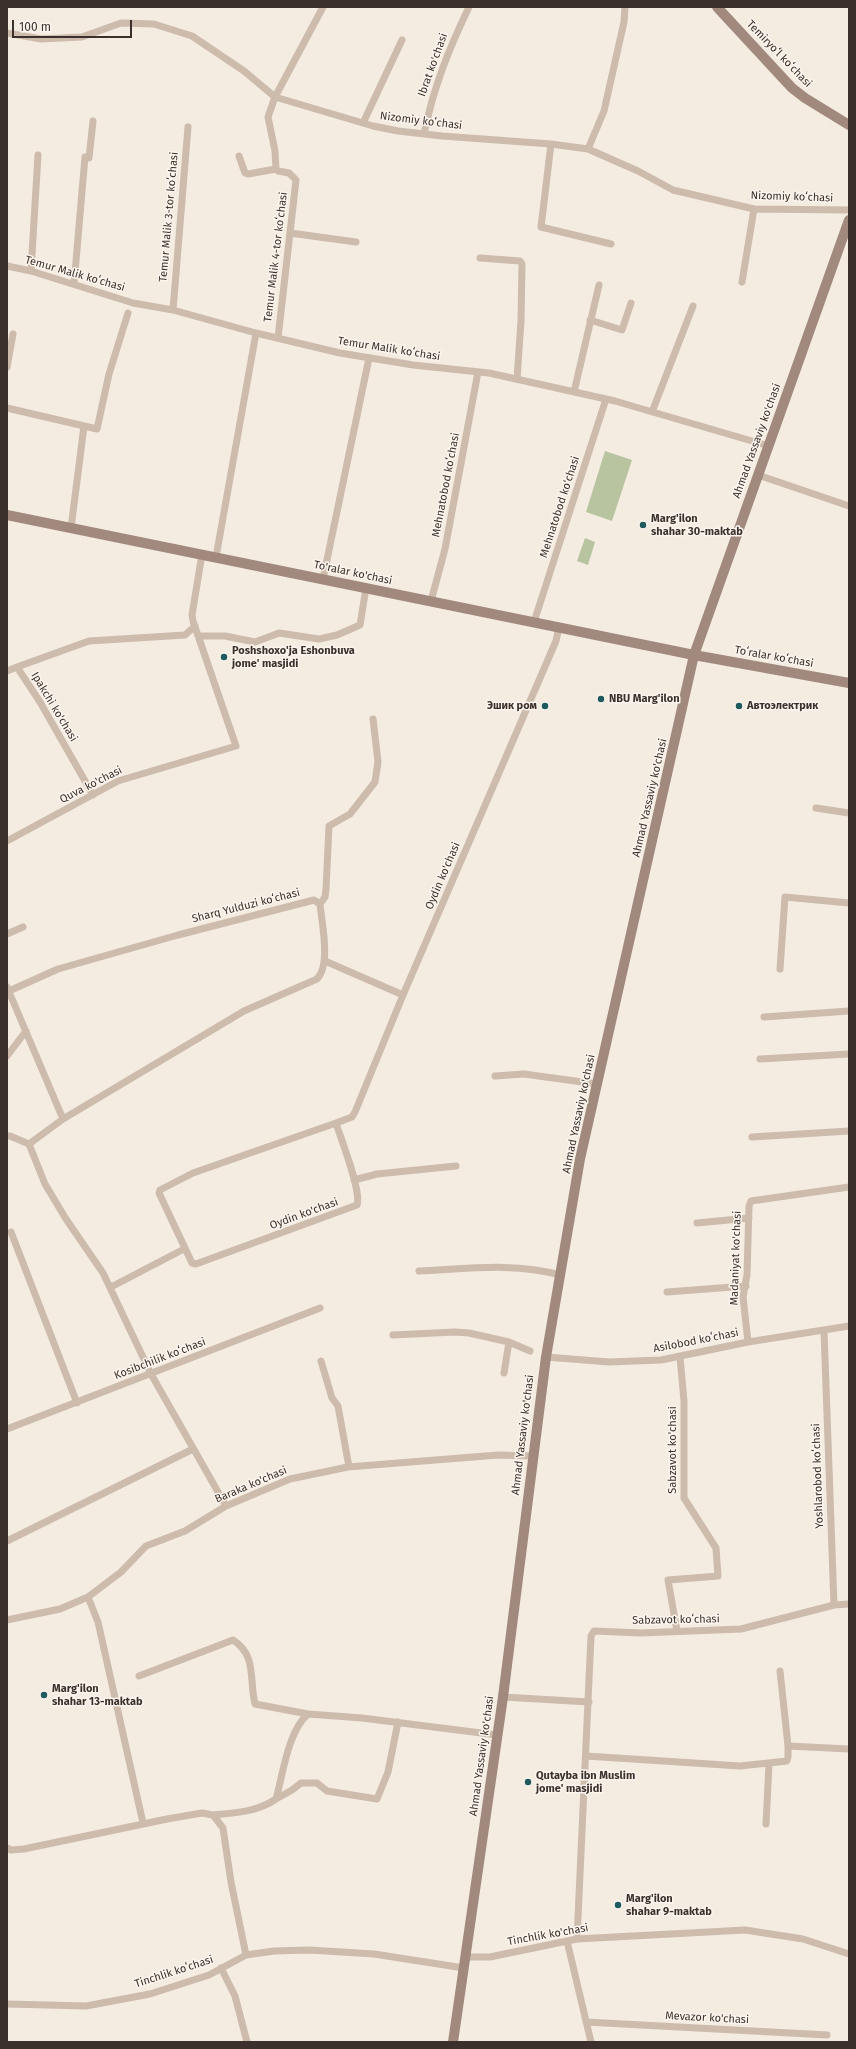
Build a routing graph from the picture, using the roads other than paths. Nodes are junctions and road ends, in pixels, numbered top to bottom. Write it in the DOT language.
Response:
graph roads {
  1 [pos="323,7"];
  2 [pos="469,7"];
  3 [pos="625,7"];
  4 [pos="717,7"];
  5 [pos="7,33"];
  6 [pos="402,40"];
  7 [pos="275,97"];
  8 [pos="93,121"];
  9 [pos="363,123"];
  10 [pos="849,125"];
  11 [pos="188,127"];
  12 [pos="424,134"];
  13 [pos="551,144"];
  14 [pos="588,149"];
  15 [pos="38,155"];
  16 [pos="239,156"];
  17 [pos="276,169"];
  18 [pos="754,209"];
  19 [pos="849,210"];
  20 [pos="849,220"];
  21 [pos="290,233"];
  22 [pos="356,242"];
  23 [pos="611,244"];
  24 [pos="480,258"];
  25 [pos="7,266"];
  26 [pos="31,271"];
  27 [pos="742,282"];
  28 [pos="74,284"];
  29 [pos="599,285"];
  30 [pos="631,303"];
  31 [pos="693,306"];
  32 [pos="172,310"];
  33 [pos="128,313"];
  34 [pos="590,320"];
  35 [pos="256,333"];
  36 [pos="13,334"];
  37 [pos="278,338"];
  38 [pos="369,358"];
  39 [pos="7,367"];
  40 [pos="478,372"];
  41 [pos="517,379"];
  42 [pos="574,392"];
  43 [pos="606,399"];
  44 [pos="7,408"];
  45 [pos="652,412"];
  46 [pos="84,426"];
  47 [pos="769,446"];
  48 [pos="758,475"];
  49 [pos="849,506"];
  50 [pos="7,515"];
  51 [pos="70,528"];
  52 [pos="202,554"];
  53 [pos="216,557"];
  54 [pos="322,579"];
  55 [pos="366,588"];
  56 [pos="431,601"];
  57 [pos="534,622"];
  58 [pos="195,626"];
  59 [pos="559,627"];
  60 [pos="199,636"];
  61 [pos="694,655"];
  62 [pos="17,667"];
  63 [pos="7,671"];
  64 [pos="849,684"];
  65 [pos="373,719"];
  66 [pos="93,795"];
  67 [pos="816,808"];
  68 [pos="849,813"];
  69 [pos="7,841"];
  70 [pos="849,903"];
  71 [pos="320,904"];
  72 [pos="23,927"];
  73 [pos="7,934"];
  74 [pos="325,961"];
  75 [pos="780,969"];
  76 [pos="8,989"];
  77 [pos="403,995"];
  78 [pos="849,1012"];
  79 [pos="764,1017"];
  80 [pos="26,1031"];
  81 [pos="849,1054"];
  82 [pos="7,1056"];
  83 [pos="760,1059"];
  84 [pos="495,1076"];
  85 [pos="597,1084"];
  86 [pos="63,1119"];
  87 [pos="336,1123"];
  88 [pos="849,1131"];
  89 [pos="7,1136"];
  90 [pos="752,1137"];
  91 [pos="29,1144"];
  92 [pos="456,1166"];
  93 [pos="354,1180"];
  94 [pos="849,1187"];
  95 [pos="749,1218"];
  96 [pos="698,1223"];
  97 [pos="11,1232"];
  98 [pos="184,1249"];
  99 [pos="419,1271"];
  100 [pos="560,1275"];
  101 [pos="746,1286"];
  102 [pos="111,1287"];
  103 [pos="667,1292"];
  104 [pos="320,1308"];
  105 [pos="849,1326"];
  106 [pos="824,1331"];
  107 [pos="393,1335"];
  108 [pos="509,1342"];
  109 [pos="748,1342"];
  110 [pos="530,1351"];
  111 [pos="546,1357"];
  112 [pos="680,1357"];
  113 [pos="321,1361"];
  114 [pos="504,1373"];
  115 [pos="151,1374"];
  116 [pos="77,1403"];
  117 [pos="7,1429"];
  118 [pos="193,1449"];
  119 [pos="533,1456"];
  120 [pos="349,1467"];
  121 [pos="226,1506"];
  122 [pos="7,1541"];
  123 [pos="88,1597"];
  124 [pos="849,1604"];
  125 [pos="834,1605"];
  126 [pos="7,1620"];
  127 [pos="677,1631"];
  128 [pos="780,1671"];
  129 [pos="139,1676"];
  130 [pos="502,1697"];
  131 [pos="589,1702"];
  132 [pos="308,1714"];
  133 [pos="398,1722"];
  134 [pos="497,1735"];
  135 [pos="788,1746"];
  136 [pos="849,1749"];
  137 [pos="586,1756"];
  138 [pos="769,1764"];
  139 [pos="276,1799"];
  140 [pos="213,1815"];
  141 [pos="143,1823"];
  142 [pos="766,1824"];
  143 [pos="7,1848"];
  144 [pos="577,1939"];
  145 [pos="567,1941"];
  146 [pos="849,1952"];
  147 [pos="246,1955"];
  148 [pos="465,1957"];
  149 [pos="221,1968"];
  150 [pos="464,1968"];
  151 [pos="7,2004"];
  152 [pos="586,2022"];
  153 [pos="827,2035"];
  154 [pos="247,2042"];
  155 [pos="453,2042"];
  156 [pos="590,2042"];
  1 -- 7 [label="street"];
  2 -- 12 [label="street, Ibrat ko'chasi"];
  3 -- 14 [label="street"];
  4 -- 10 [label="main road, Temiryoʻl koʻchasi"];
  5 -- 7 [label="street, Nizomiy koʻchasi"];
  6 -- 9 [label="street"];
  7 -- 9 [label="street, Nizomiy koʻchasi"];
  7 -- 17 [label="street"];
  8 -- 28 [label="street"];
  9 -- 12 [label="street, Nizomiy koʻchasi"];
  11 -- 32 [label="street, Temur Malik 3-tor koʻchasi"];
  12 -- 13 [label="street, Nizomiy koʻchasi"];
  13 -- 14 [label="street, Nizomiy koʻchasi"];
  13 -- 23 [label="street"];
  14 -- 18 [label="street, Nizomiy koʻchasi"];
  15 -- 26 [label="street"];
  16 -- 17 [label="street"];
  17 -- 21 [label="street, Temur Malik 4-tor koʻchasi"];
  18 -- 19 [label="street, Nizomiy koʻchasi"];
  18 -- 27 [label="street"];
  20 -- 47 [label="main road, Ahmad Yassaviy ko'chasi"];
  21 -- 22 [label="street"];
  21 -- 37 [label="street, Temur Malik 4-tor koʻchasi"];
  24 -- 41 [label="street"];
  25 -- 26 [label="street, Temur Malik koʻchasi"];
  26 -- 28 [label="street, Temur Malik koʻchasi"];
  28 -- 32 [label="street, Temur Malik koʻchasi"];
  29 -- 34 [label="street"];
  30 -- 34 [label="street"];
  31 -- 45 [label="street"];
  32 -- 35 [label="street, Temur Malik koʻchasi"];
  33 -- 46 [label="street"];
  34 -- 42 [label="street"];
  35 -- 37 [label="street, Temur Malik koʻchasi"];
  35 -- 53 [label="street"];
  36 -- 39 [label="street"];
  37 -- 38 [label="street, Temur Malik koʻchasi"];
  38 -- 40 [label="street, Temur Malik koʻchasi"];
  38 -- 54 [label="street"];
  40 -- 41 [label="street, Temur Malik koʻchasi"];
  40 -- 56 [label="street, Mehnatobod koʻchasi"];
  41 -- 42 [label="street, Temur Malik koʻchasi"];
  42 -- 43 [label="street, Temur Malik koʻchasi"];
  43 -- 45 [label="street, Temur Malik koʻchasi"];
  43 -- 57 [label="street, Mehnatobod ko‘chasi"];
  44 -- 46 [label="street"];
  45 -- 47 [label="street, Temur Malik koʻchasi"];
  46 -- 51 [label="street"];
  47 -- 48 [label="main road, Ahmad Yassaviy ko'chasi"];
  48 -- 49 [label="street"];
  48 -- 61 [label="main road, Ahmad Yassaviy ko'chasi"];
  50 -- 51 [label="main road, To'ralar ko'chasi"];
  51 -- 52 [label="main road, To'ralar ko'chasi"];
  52 -- 53 [label="main road, To'ralar ko'chasi"];
  52 -- 58 [label="street"];
  53 -- 54 [label="main road, To'ralar ko'chasi"];
  54 -- 55 [label="main road, To'ralar ko'chasi"];
  55 -- 56 [label="main road, To'ralar ko'chasi"];
  55 -- 60 [label="street"];
  56 -- 57 [label="main road, To'ralar ko'chasi"];
  57 -- 59 [label="main road, To'ralar ko'chasi"];
  58 -- 60 [label="street"];
  58 -- 62 [label="street, Ipakchi ko'chasi"];
  59 -- 61 [label="main road, To'ralar ko'chasi"];
  59 -- 77 [label="street, Oydin ko'chasi"];
  60 -- 66 [label="street, Quva ko'chasi"];
  61 -- 64 [label="main road, Toʻralar koʻchasi"];
  61 -- 85 [label="main road, Ahmad Yassaviy ko'chasi"];
  62 -- 63 [label="street"];
  62 -- 66 [label="street, Ipakchi ko'chasi"];
  65 -- 71 [label="street"];
  66 -- 69 [label="street, Quva ko'chasi"];
  67 -- 68 [label="street"];
  70 -- 75 [label="street"];
  71 -- 74 [label="street"];
  71 -- 76 [label="street, Sharq Yulduzi koʻchasi"];
  72 -- 73 [label="street"];
  74 -- 77 [label="street"];
  74 -- 86 [label="street"];
  76 -- 80 [label="street, Sharq Yulduzi koʻchasi"];
  77 -- 87 [label="street, Oydin ko'chasi"];
  78 -- 79 [label="street"];
  80 -- 82 [label="street"];
  80 -- 86 [label="street, Sharq Yulduzi koʻchasi"];
  81 -- 83 [label="street"];
  84 -- 85 [label="street"];
  85 -- 100 [label="main road, Ahmad Yassaviy ko'chasi"];
  86 -- 91 [label="street"];
  87 -- 93 [label="street, Oydin ko'chasi"];
  87 -- 98 [label="street, Oydin ko'chasi"];
  88 -- 90 [label="street"];
  89 -- 91 [label="street"];
  91 -- 102 [label="street"];
  92 -- 93 [label="street"];
  93 -- 98 [label="street, Oydin ko'chasi"];
  94 -- 95 [label="street, Madaniyat ko'chasi"];
  95 -- 96 [label="street"];
  95 -- 101 [label="street, Madaniyat ko'chasi"];
  97 -- 116 [label="street"];
  98 -- 102 [label="street"];
  99 -- 100 [label="street"];
  100 -- 111 [label="main road, Ahmad Yassaviy ko'chasi"];
  101 -- 103 [label="street"];
  101 -- 109 [label="street, Madaniyat ko'chasi"];
  102 -- 115 [label="street"];
  104 -- 115 [label="street, Kosibchilik koʻchasi"];
  105 -- 106 [label="street, Asilobod koʻchasi"];
  106 -- 109 [label="street, Asilobod koʻchasi"];
  106 -- 125 [label="street, Yoshlarobod koʻchasi"];
  107 -- 108 [label="street"];
  108 -- 110 [label="street"];
  108 -- 114 [label="street"];
  109 -- 112 [label="street, Asilobod koʻchasi"];
  111 -- 112 [label="street, Asilobod koʻchasi"];
  111 -- 119 [label="main road, Ahmad Yassaviy ko'chasi"];
  112 -- 127 [label="street, Sabzavot ko'chasi"];
  113 -- 120 [label="street"];
  115 -- 116 [label="street, Kosibchilik koʻchasi"];
  115 -- 118 [label="street"];
  116 -- 117 [label="street, Kosibchilik koʻchasi"];
  118 -- 121 [label="street"];
  118 -- 122 [label="street"];
  119 -- 120 [label="street, Baraka ko'chasi"];
  119 -- 130 [label="main road, Ahmad Yassaviy ko'chasi"];
  120 -- 121 [label="street, Baraka ko'chasi"];
  121 -- 123 [label="street, Baraka ko'chasi"];
  123 -- 126 [label="street, Baraka ko'chasi"];
  123 -- 141 [label="street"];
  124 -- 125 [label="street"];
  125 -- 127 [label="street, Sabzavot koʻchasi"];
  127 -- 131 [label="street, Sabzavot koʻchasi"];
  128 -- 135 [label="street"];
  129 -- 132 [label="street"];
  130 -- 131 [label="street"];
  130 -- 134 [label="main road, Ahmad Yassaviy ko'chasi"];
  131 -- 137 [label="street, Sabzavot koʻchasi"];
  132 -- 133 [label="street"];
  132 -- 139 [label="street"];
  133 -- 134 [label="street"];
  133 -- 139 [label="street"];
  134 -- 148 [label="main road, Ahmad Yassaviy ko'chasi"];
  135 -- 136 [label="street"];
  135 -- 138 [label="street"];
  137 -- 138 [label="street"];
  137 -- 144 [label="street, Sabzavot koʻchasi"];
  138 -- 142 [label="street"];
  139 -- 140 [label="street"];
  140 -- 141 [label="street"];
  140 -- 147 [label="street"];
  141 -- 143 [label="street"];
  144 -- 145 [label="street, Tinchlik ko'chasi"];
  144 -- 146 [label="street, Tinchlik ko'chasi"];
  145 -- 148 [label="street, Tinchlik ko'chasi"];
  145 -- 152 [label="street"];
  147 -- 149 [label="street, Tinchlik koʻchasi"];
  147 -- 150 [label="street, Tinchlik koʻchasi"];
  148 -- 150 [label="main road, Ahmad Yassaviy ko'chasi"];
  149 -- 151 [label="street, Tinchlik koʻchasi"];
  149 -- 154 [label="street"];
  150 -- 155 [label="main road, Ahmad Yassaviy ko'chasi"];
  152 -- 153 [label="street, Mevazor ko'chasi"];
  152 -- 156 [label="street"];
}
